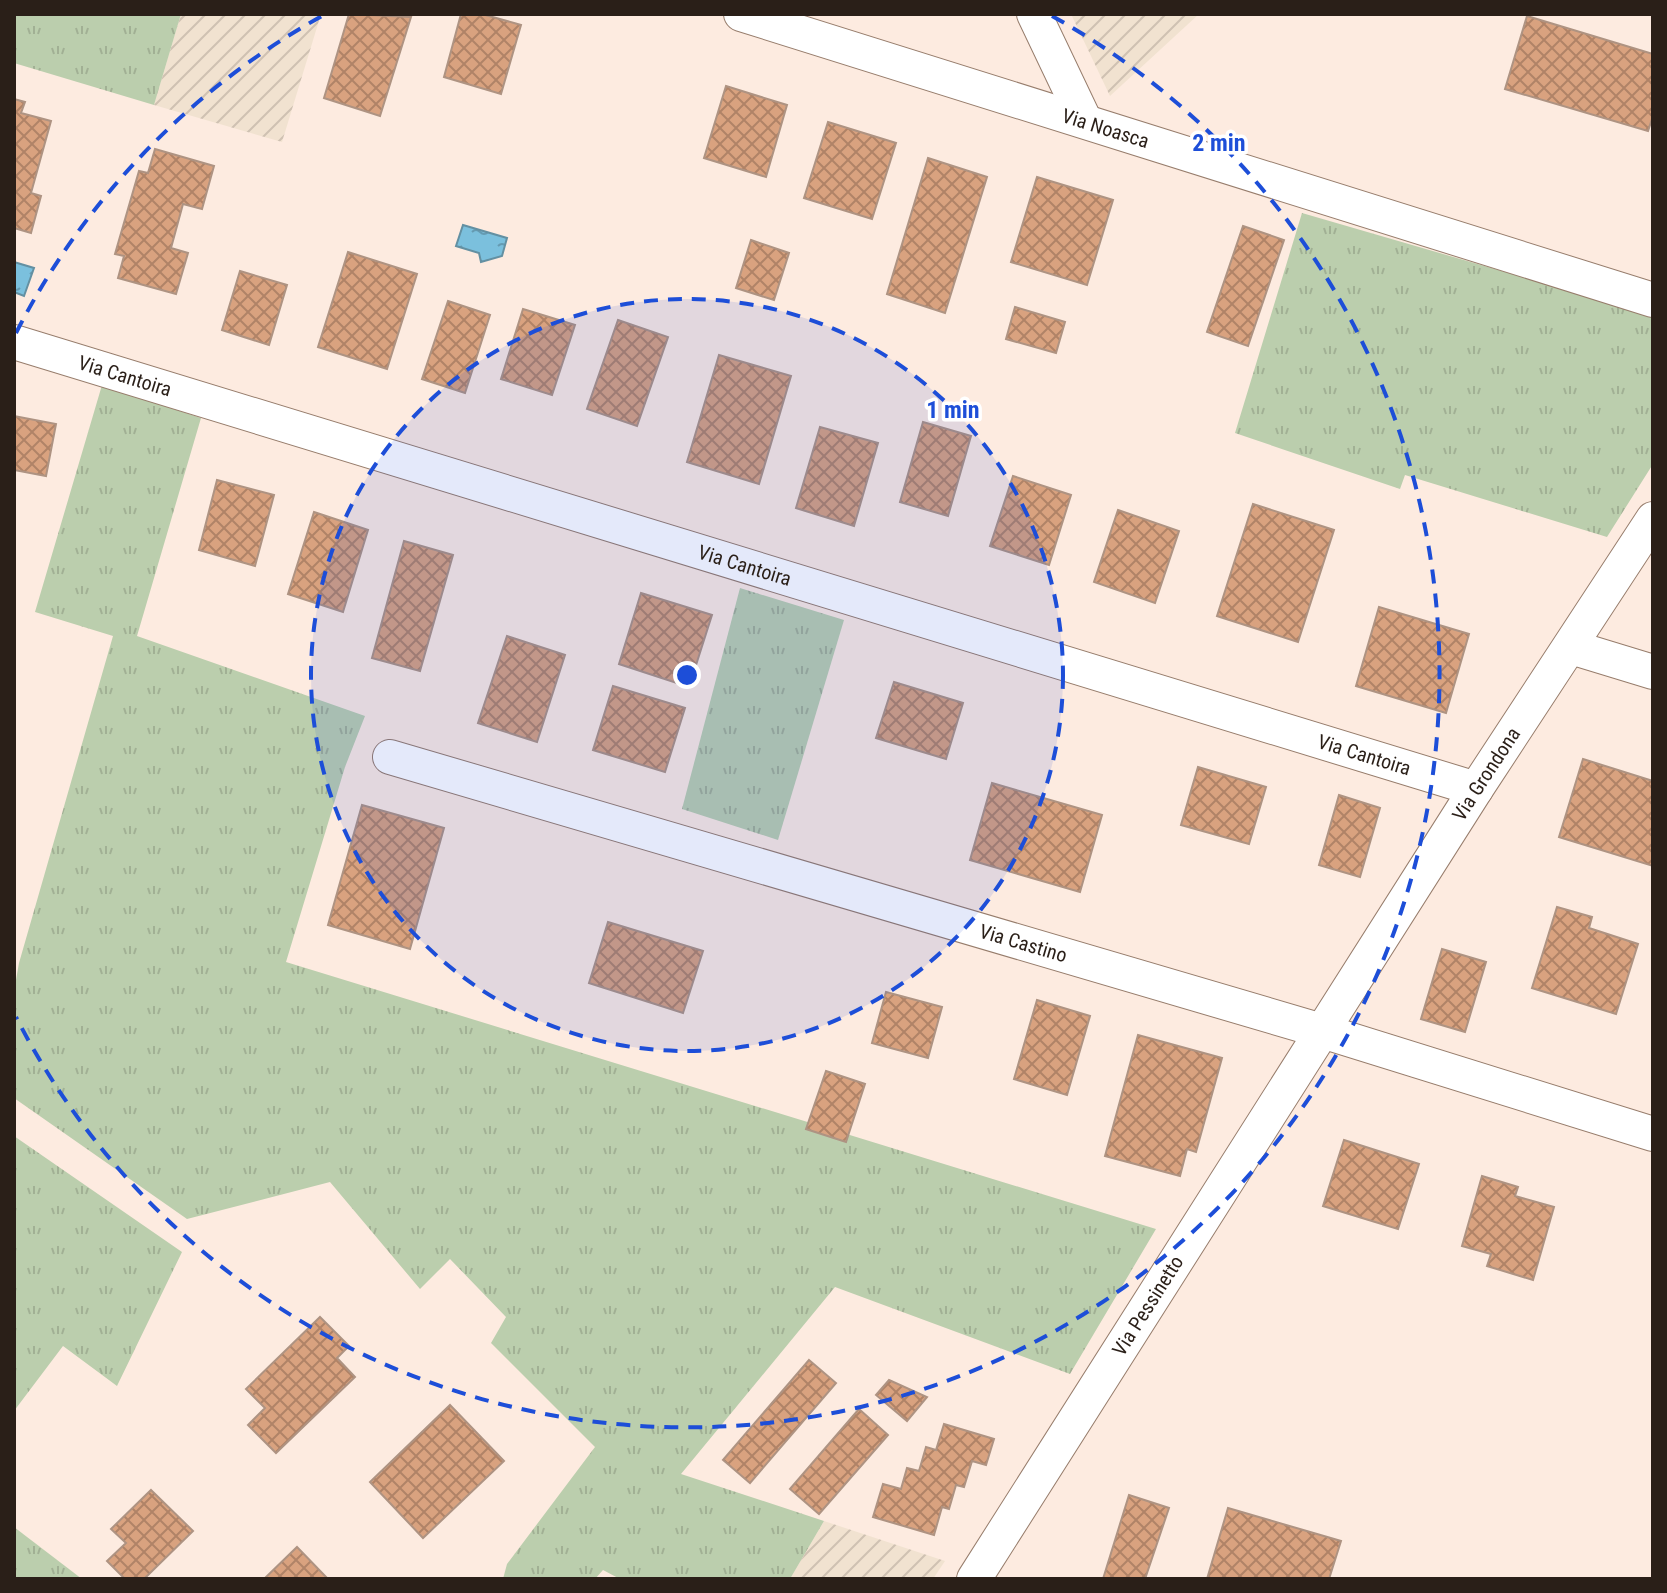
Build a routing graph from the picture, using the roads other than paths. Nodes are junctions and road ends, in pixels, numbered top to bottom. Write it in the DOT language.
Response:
graph roads {
  1 [pos="741,14"];
  2 [pos="1034,14"];
  3 [pos="1084,119"];
  4 [pos="1653,300"];
  5 [pos="14,342"];
  6 [pos="1653,519"];
  7 [pos="1571,647"];
  8 [pos="1653,672"];
  9 [pos="390,757"];
  10 [pos="1476,789"];
  11 [pos="1322,1031"];
  12 [pos="1653,1134"];
  13 [pos="974,1579"];
  1 -- 3 [label="street, Via Noasca"];
  2 -- 3 [label="street"];
  3 -- 4 [label="street, Via Noasca"];
  5 -- 10 [label="street, Via Cantoira"];
  6 -- 7 [label="street, Via Grondona"];
  7 -- 8 [label="street"];
  7 -- 10 [label="street, Via Grondona"];
  9 -- 11 [label="street, Via Castino"];
  10 -- 11 [label="street, Via Grondona"];
  11 -- 12 [label="street, Via Castino"];
  11 -- 13 [label="street, Via Pessinetto"];
}
